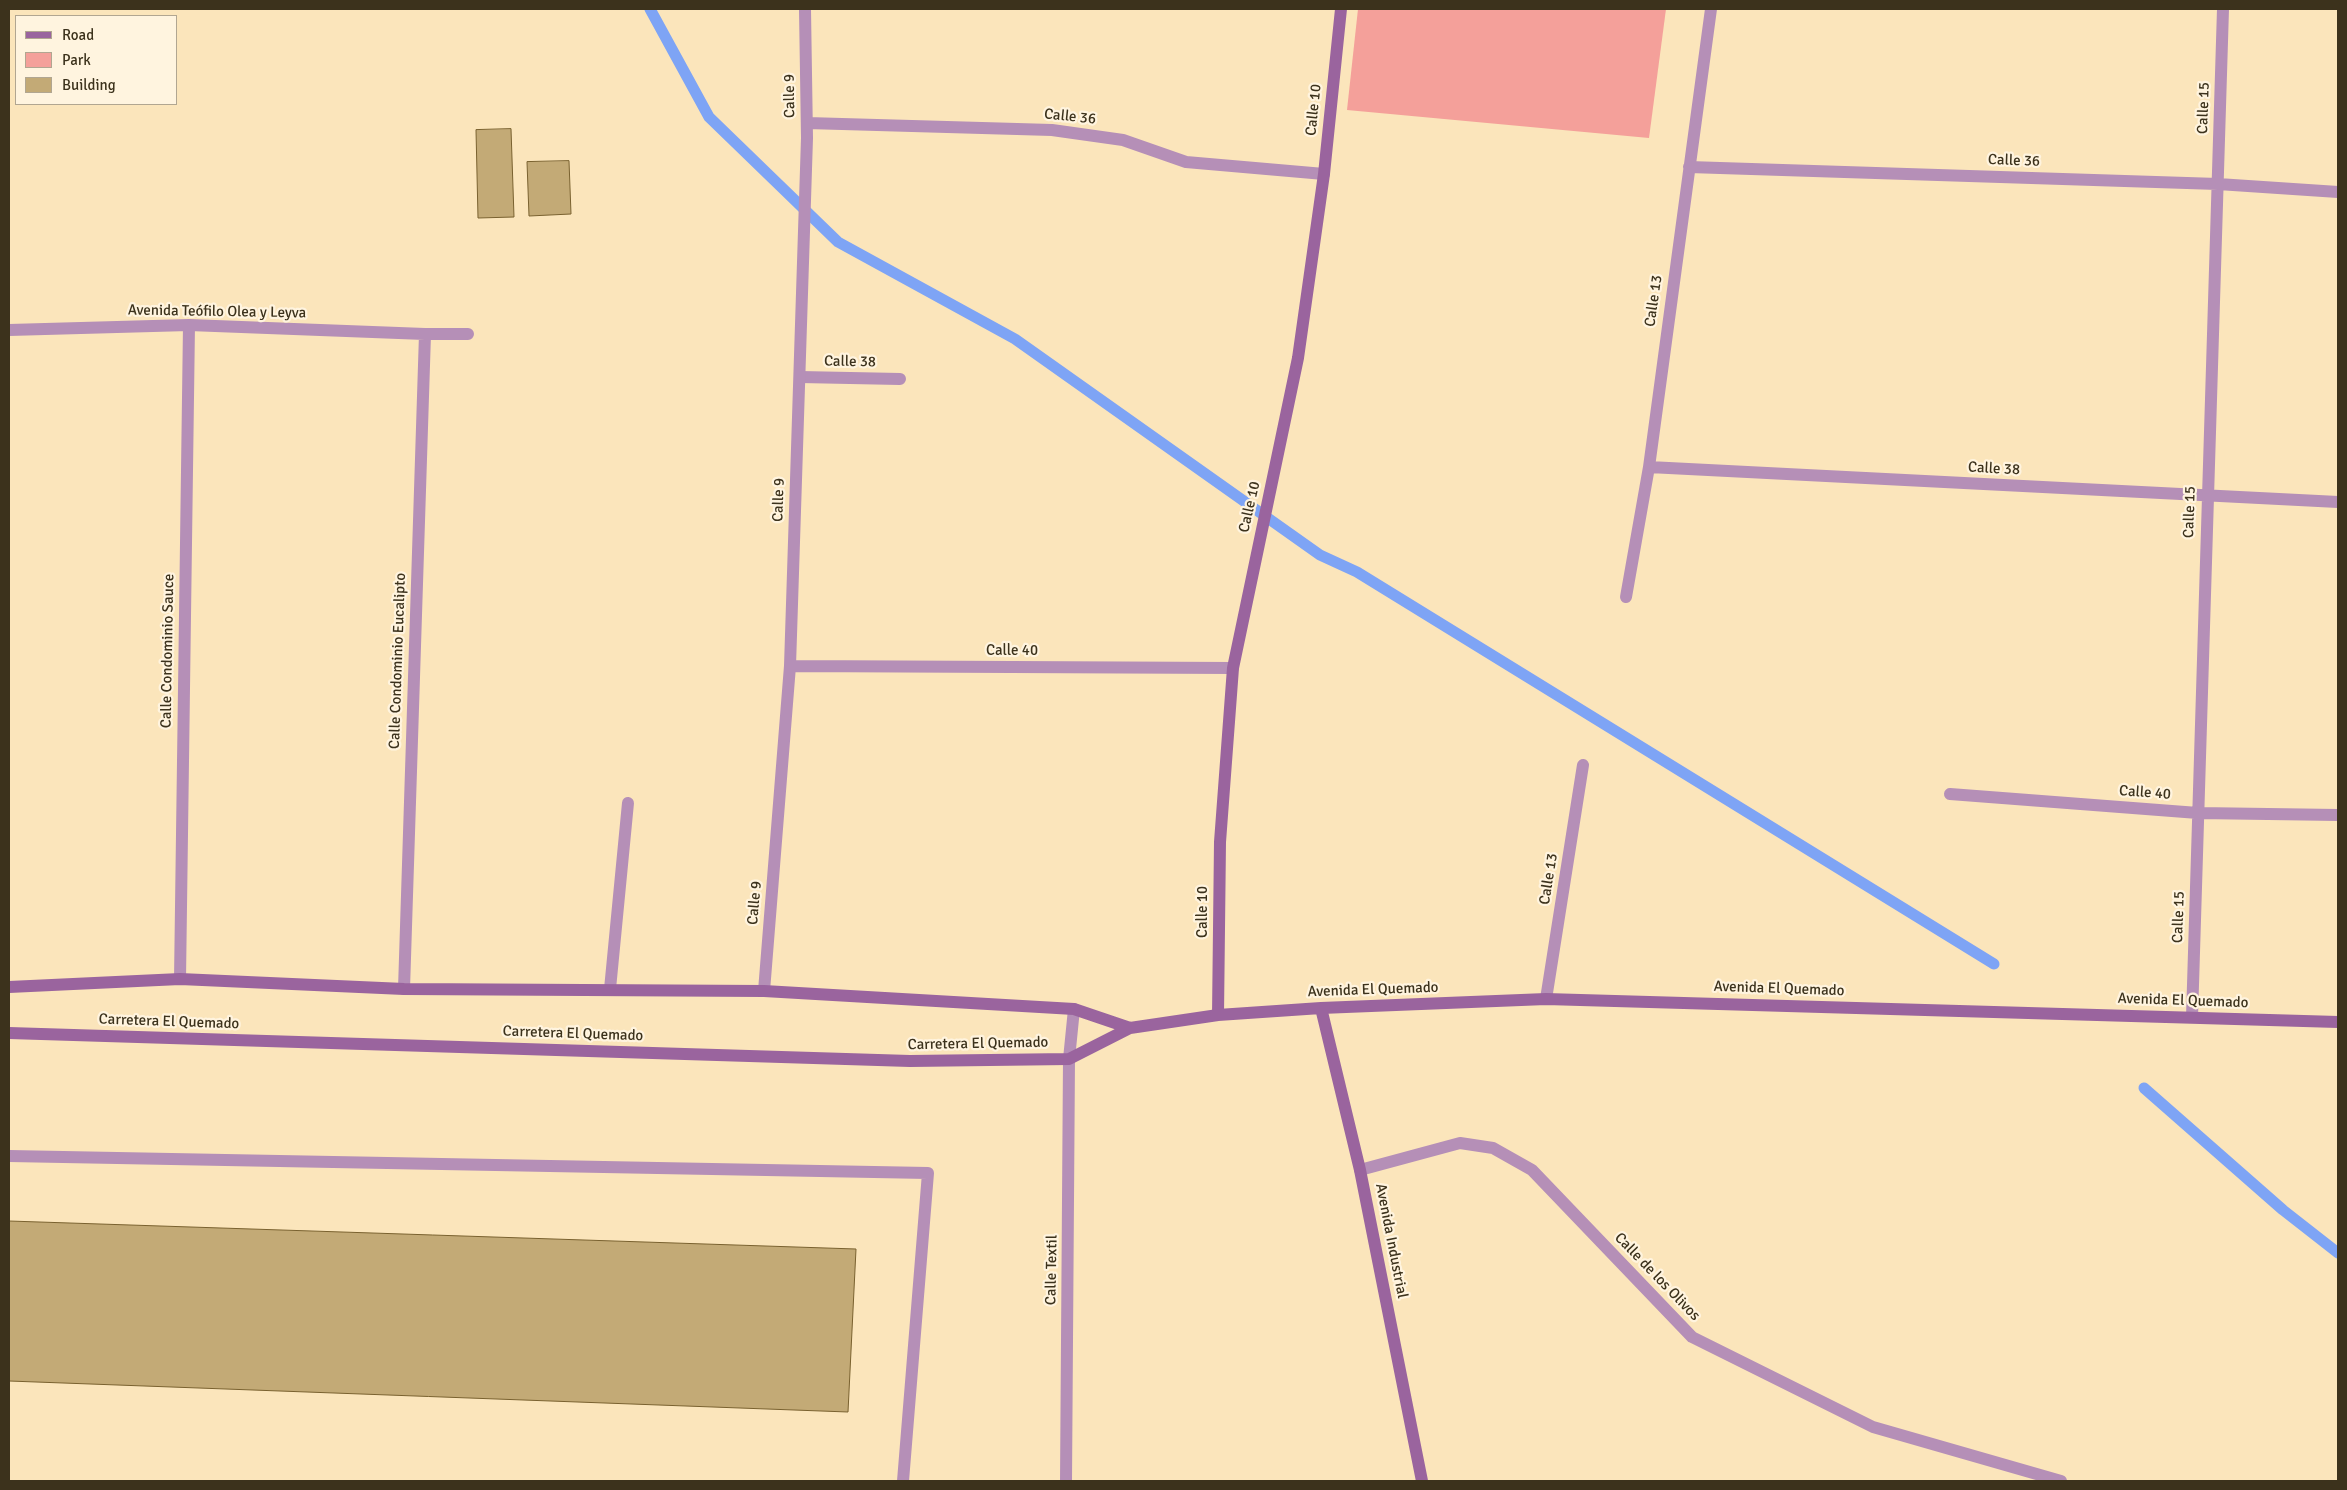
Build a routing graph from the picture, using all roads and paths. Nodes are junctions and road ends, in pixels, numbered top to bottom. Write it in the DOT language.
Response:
graph roads {
  1 [pos="805,9"];
  2 [pos="1341,9"];
  3 [pos="1711,9"];
  4 [pos="2223,9"];
  5 [pos="807,123"];
  6 [pos="1689,167"];
  7 [pos="1324,174"];
  8 [pos="2218,184"];
  9 [pos="2338,192"];
  10 [pos="189,325"];
  11 [pos="9,330"];
  12 [pos="425,334"];
  13 [pos="468,334"];
  14 [pos="800,377"];
  15 [pos="900,379"];
  16 [pos="1649,467"];
  17 [pos="2207,496"];
  18 [pos="2338,502"];
  19 [pos="1626,597"];
  20 [pos="790,666"];
  21 [pos="1233,668"];
  22 [pos="1583,765"];
  23 [pos="1950,794"];
  24 [pos="628,803"];
  25 [pos="2198,813"];
  26 [pos="2338,815"];
  27 [pos="180,978"];
  28 [pos="9,987"];
  29 [pos="404,989"];
  30 [pos="610,989"];
  31 [pos="764,991"];
  32 [pos="1546,999"];
  33 [pos="1321,1008"];
  34 [pos="1074,1009"];
  35 [pos="1218,1015"];
  36 [pos="2192,1017"];
  37 [pos="2338,1022"];
  38 [pos="1130,1028"];
  39 [pos="9,1033"];
  40 [pos="1069,1058"];
  41 [pos="9,1156"];
  42 [pos="1360,1170"];
  43 [pos="903,1481"];
  44 [pos="1066,1481"];
  45 [pos="1422,1481"];
  46 [pos="2061,1481"];
  1 -- 5 [label="street, Calle 9"];
  2 -- 7 [label="main road, Calle 10"];
  3 -- 6 [label="street, Calle 13"];
  4 -- 8 [label="street, Calle 15"];
  5 -- 7 [label="street, Calle 36"];
  5 -- 14 [label="street, Calle 9"];
  6 -- 8 [label="street, Calle 36"];
  6 -- 16 [label="street, Calle 13"];
  7 -- 21 [label="main road, Calle 10"];
  8 -- 9 [label="street, Calle 36"];
  8 -- 17 [label="street, Calle 15"];
  10 -- 11 [label="street, Avenida Teófilo Olea y Leyva"];
  10 -- 12 [label="street, Avenida Teófilo Olea y Leyva"];
  10 -- 27 [label="street, Calle Condominio Sauce"];
  12 -- 13 [label="street, Avenida Teófilo Olea y Leyva"];
  12 -- 29 [label="street, Calle Condominio Eucalipto"];
  14 -- 15 [label="street, Calle 38"];
  14 -- 20 [label="street, Calle 9"];
  16 -- 17 [label="street, Calle 38"];
  16 -- 19 [label="street, Calle 13"];
  17 -- 18 [label="street, Calle 38"];
  17 -- 25 [label="street, Calle 15"];
  20 -- 21 [label="street, Calle 40"];
  20 -- 31 [label="street, Calle 9"];
  21 -- 35 [label="main road, Calle 10"];
  22 -- 32 [label="street, Calle 13"];
  23 -- 25 [label="street, Calle 40"];
  24 -- 30 [label="street"];
  25 -- 26 [label="street, Calle 40"];
  25 -- 36 [label="street, Calle 15"];
  27 -- 28 [label="main road, Carretera El Quemado"];
  27 -- 29 [label="main road, Carretera El Quemado"];
  29 -- 30 [label="main road, Carretera El Quemado"];
  30 -- 31 [label="main road, Carretera El Quemado"];
  31 -- 34 [label="main road, Carretera El Quemado"];
  32 -- 33 [label="main road, Avenida El Quemado"];
  32 -- 36 [label="main road, Avenida El Quemado"];
  33 -- 35 [label="main road, Avenida El Quemado"];
  33 -- 42 [label="main road, Avenida Industrial"];
  34 -- 38 [label="main road, Carretera El Quemado"];
  34 -- 40 [label="street, Calle Textil"];
  35 -- 38 [label="main road, Carretera El Quemado"];
  36 -- 37 [label="main road, Avenida El Quemado"];
  38 -- 40 [label="main road, Carretera El Quemado"];
  39 -- 40 [label="main road, Carretera El Quemado"];
  40 -- 44 [label="street, Calle Textil"];
  41 -- 43 [label="street"];
  42 -- 45 [label="main road, Avenida Industrial"];
  42 -- 46 [label="street, Calle de los Olivos"];
}
